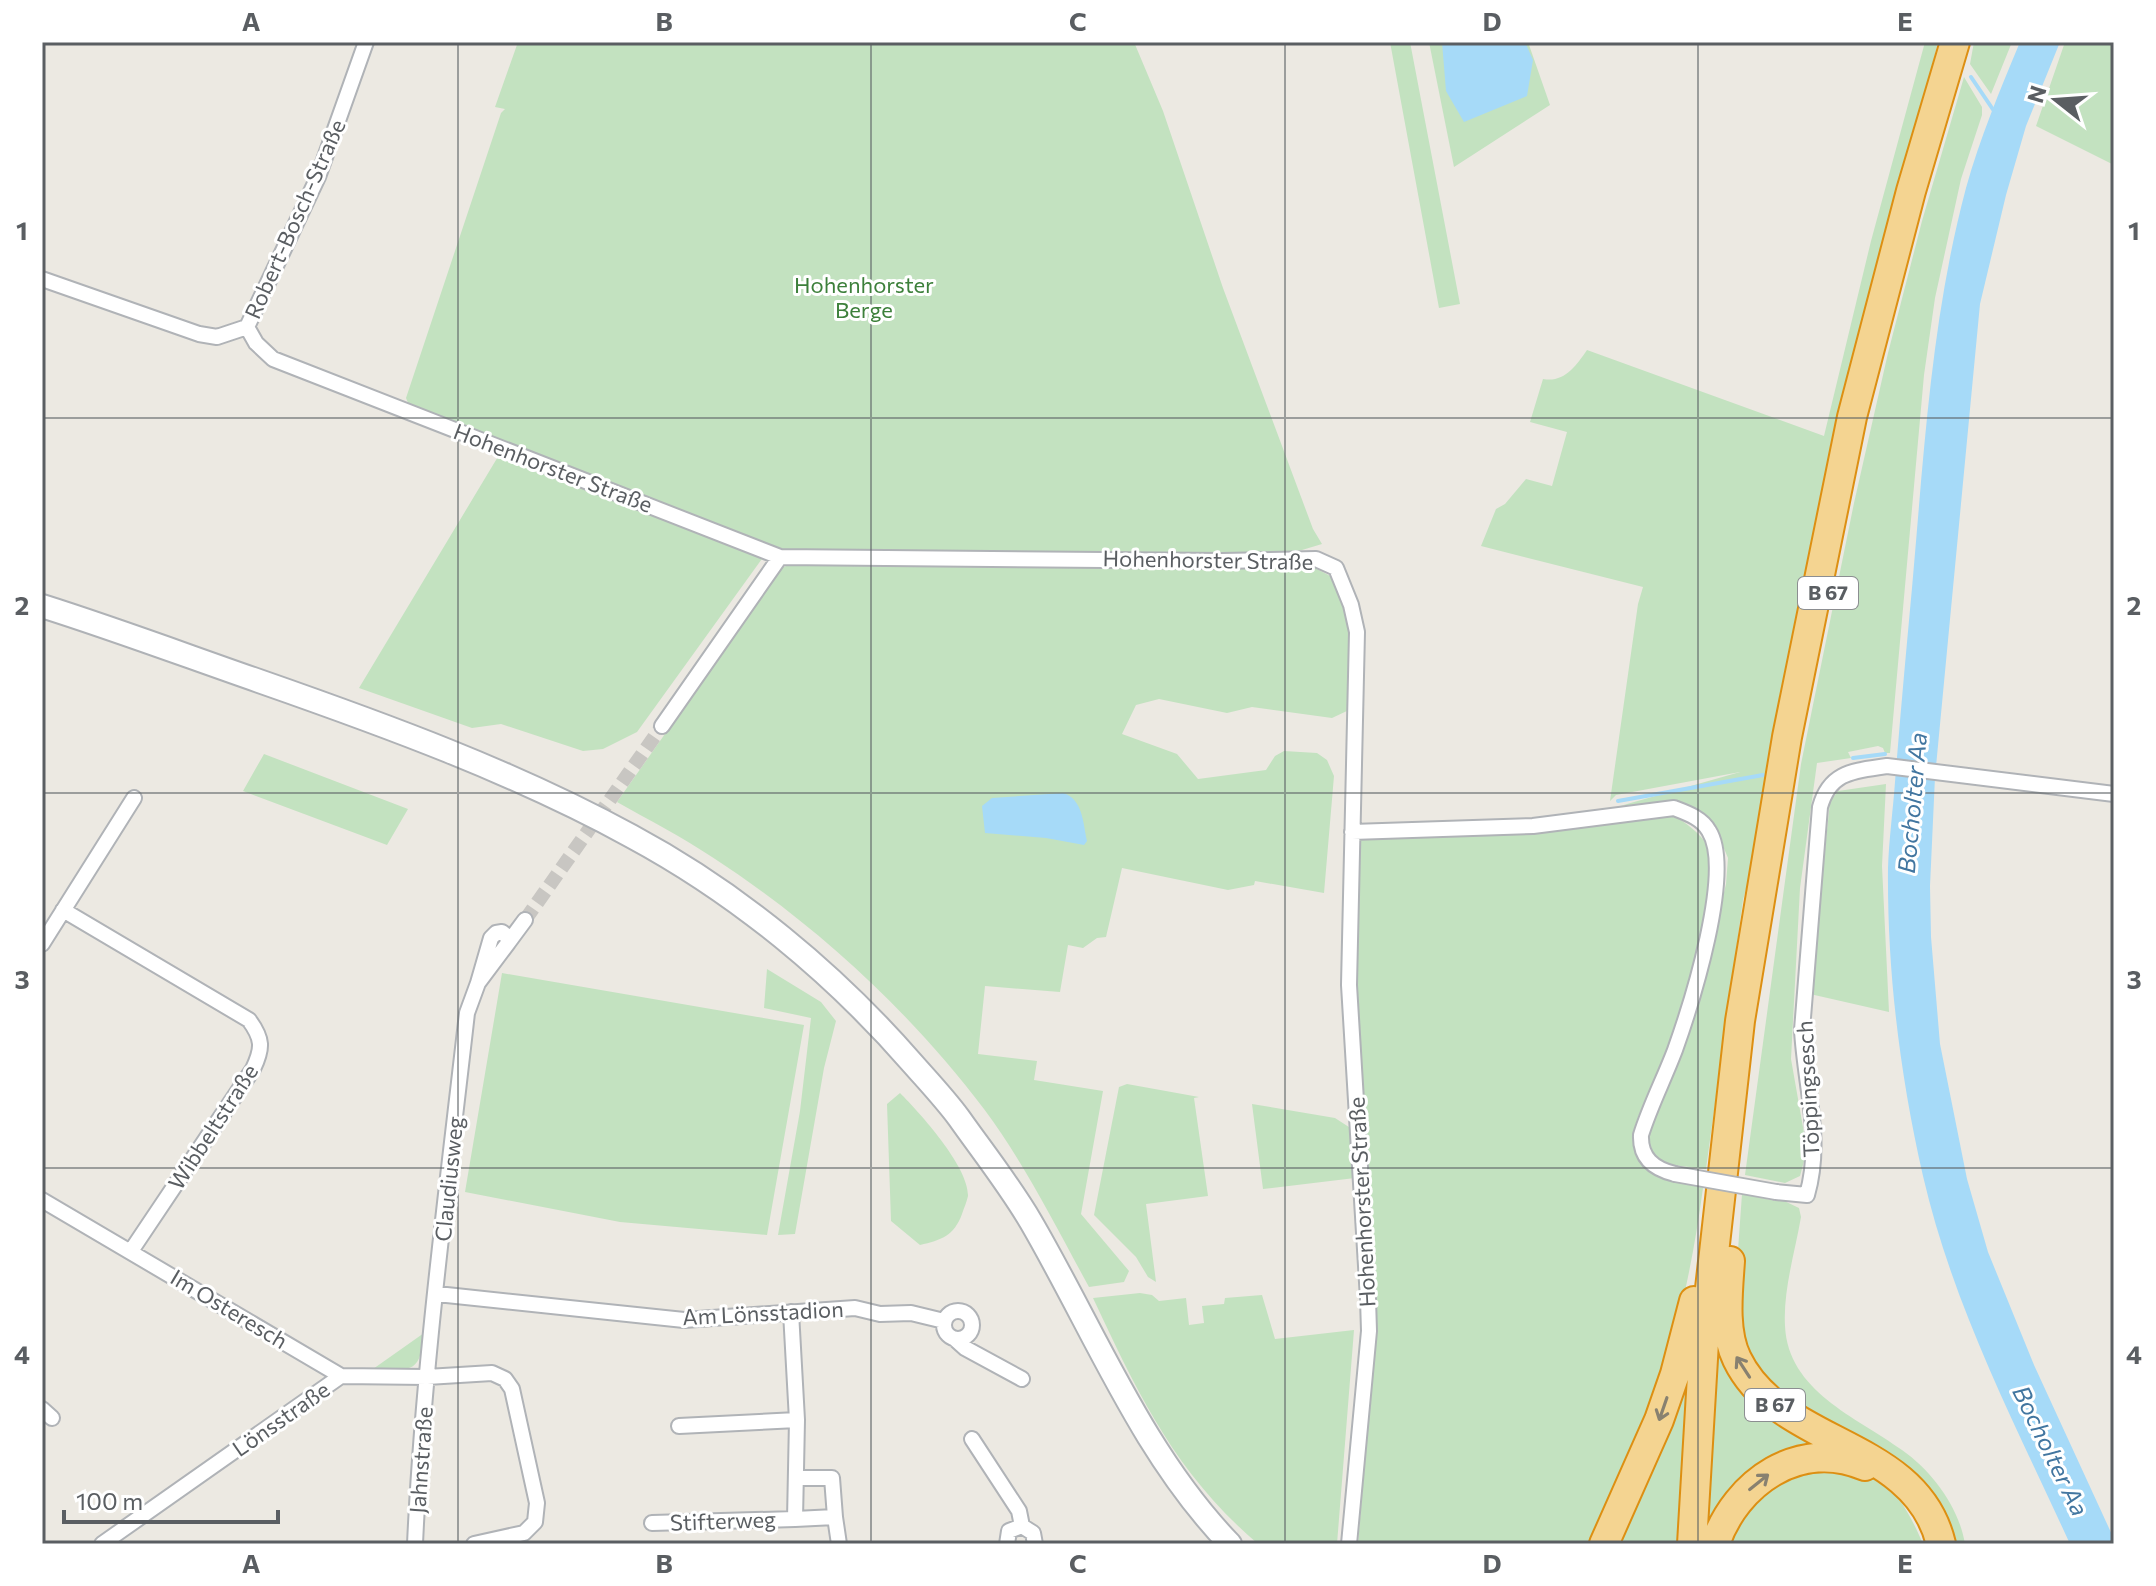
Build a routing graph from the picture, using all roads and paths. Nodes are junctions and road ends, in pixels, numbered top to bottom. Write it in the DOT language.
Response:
graph roads {
  1 [pos="366,42"];
  2 [pos="1955,42"];
  3 [pos="1965,42"];
  4 [pos="42,279"];
  5 [pos="247,327"];
  6 [pos="780,557"];
  7 [pos="42,606"];
  8 [pos="662,726"];
  9 [pos="2114,794"];
  10 [pos="134,798"];
  11 [pos="1352,832"];
  12 [pos="53,916"];
  13 [pos="525,920"];
  14 [pos="42,944"];
  15 [pos="1736,1154"];
  16 [pos="1720,1199"];
  17 [pos="42,1200"];
  18 [pos="131,1251"];
  19 [pos="437,1294"];
  20 [pos="791,1312"];
  21 [pos="944,1321"];
  22 [pos="955,1339"];
  23 [pos="341,1376"];
  24 [pos="427,1377"];
  25 [pos="1022,1379"];
  26 [pos="797,1420"];
  27 [pos="679,1426"];
  28 [pos="972,1439"];
  29 [pos="796,1478"];
  30 [pos="835,1517"];
  31 [pos="795,1519"];
  32 [pos="652,1523"];
  33 [pos="1022,1526"];
  34 [pos="102,1544"];
  35 [pos="415,1544"];
  36 [pos="474,1544"];
  37 [pos="839,1544"];
  38 [pos="1007,1544"];
  39 [pos="1035,1544"];
  40 [pos="1230,1544"];
  41 [pos="1349,1544"];
  42 [pos="1604,1544"];
  43 [pos="1692,1544"];
  44 [pos="1704,1544"];
  45 [pos="1715,1544"];
  46 [pos="1931,1544"];
  47 [pos="1941,1544"];
  1 -- 5 [label="street, Robert-Bosch-Straße"];
  2 -- 16 [label="highway, B 67"];
  3 -- 15 [label="highway, B 67"];
  4 -- 5 [label="street, Robert-Bosch-Straße"];
  5 -- 6 [label="street, Hohenhorster Straße"];
  6 -- 8 [label="street"];
  6 -- 11 [label="street, Hohenhorster Straße"];
  7 -- 40 [label="main road"];
  9 -- 11 [label="street, Töppingsesch, bridge"];
  10 -- 12 [label="street"];
  11 -- 41 [label="street, Hohenhorster Straße"];
  12 -- 14 [label="street"];
  12 -- 18 [label="street, Wibbeltstraße"];
  13 -- 19 [label="street, Claudiusweg"];
  15 -- 44 [label="highway, B 67"];
  47 -- 15 [label="highway, B 67, one-way"];
  16 -- 42 [label="highway, B 67, one-way"];
  16 -- 43 [label="highway, B 67"];
  17 -- 18 [label="street, Im Osteresch"];
  18 -- 23 [label="street, Im Osteresch"];
  19 -- 20 [label="street, Am Lönsstadion"];
  19 -- 24 [label="street, Claudiusweg"];
  20 -- 21 [label="street, Am Lönsstadion"];
  20 -- 26 [label="street, Stifterweg"];
  21 -- 22 [label="street"];
  21 -- 22 [label="street, Am Lönsstadion"];
  22 -- 25 [label="street"];
  23 -- 24 [label="street"];
  23 -- 34 [label="street, Lönsstraße"];
  24 -- 35 [label="street, Jahnstraße"];
  24 -- 36 [label="street"];
  26 -- 27 [label="street"];
  26 -- 29 [label="street, Stifterweg"];
  28 -- 33 [label="street"];
  29 -- 30 [label="street"];
  29 -- 31 [label="street, Stifterweg"];
  30 -- 31 [label="street, Stifterweg"];
  30 -- 37 [label="street"];
  31 -- 32 [label="street, Stifterweg"];
  33 -- 38 [label="street"];
  33 -- 39 [label="street"];
  45 -- 46 [label="highway, one-way"];
}
